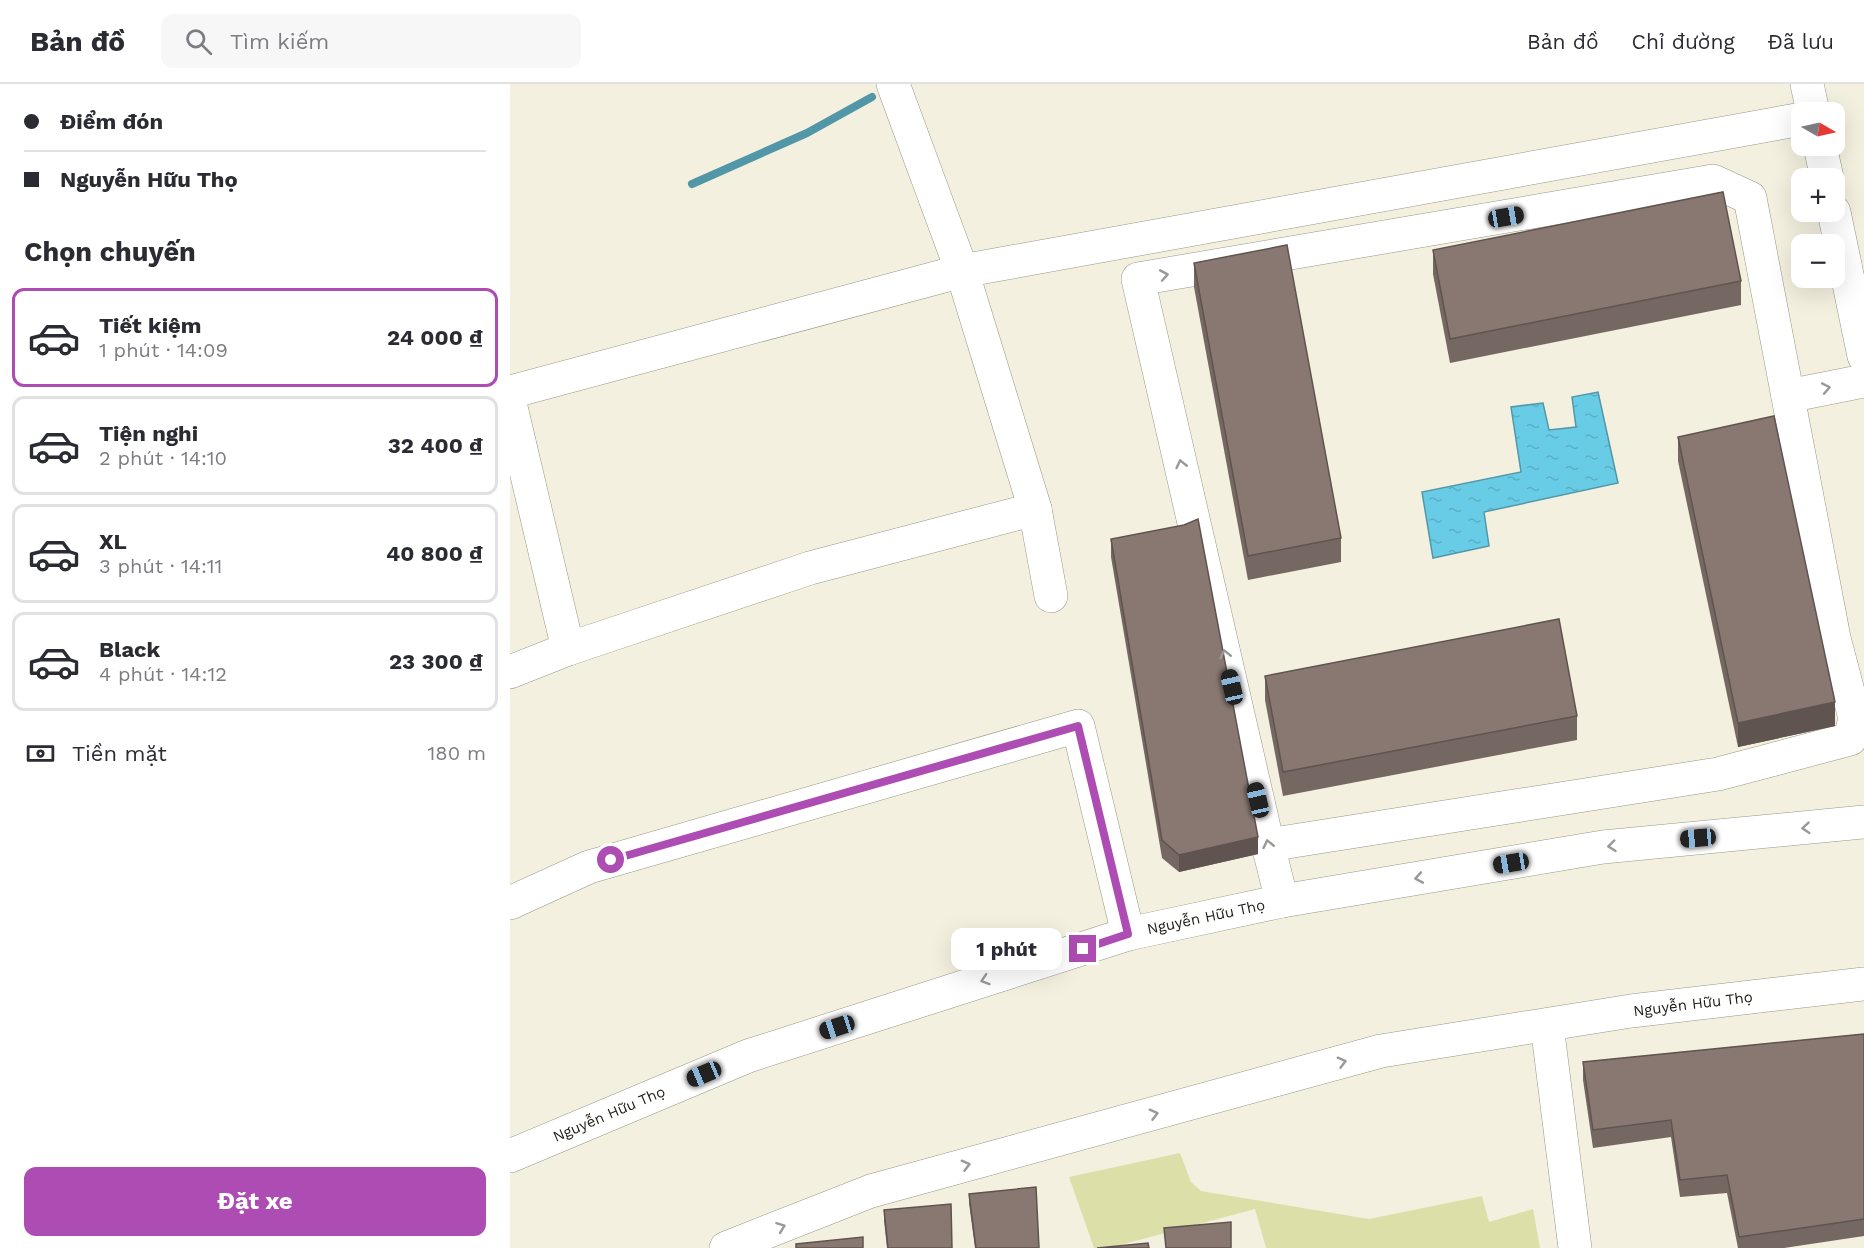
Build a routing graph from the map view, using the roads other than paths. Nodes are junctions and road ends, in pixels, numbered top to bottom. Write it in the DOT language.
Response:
graph roads {
  1 [pos="893,84"];
  2 [pos="1807,84"];
  3 [pos="1811,102"];
  4 [pos="1791,121"];
  5 [pos="1837,222"];
  6 [pos="962,271"];
  7 [pos="1857,284"];
  8 [pos="1864,356"];
  9 [pos="1864,381"];
  10 [pos="510,392"];
  11 [pos="1788,396"];
  12 [pos="510,403"];
  13 [pos="1035,509"];
  14 [pos="1051,596"];
  15 [pos="568,649"];
  16 [pos="510,672"];
  17 [pos="1864,822"];
  18 [pos="1268,845"];
  19 [pos="1282,901"];
  20 [pos="510,903"];
  21 [pos="1128,934"];
  22 [pos="1864,984"];
  23 [pos="1547,1025"];
  24 [pos="510,1156"];
  25 [pos="726,1248"];
  26 [pos="1575,1248"];
  1 -- 6 [label="street"];
  2 -- 3 [label="street"];
  4 -- 6 [label="street"];
  5 -- 7 [label="street"];
  6 -- 10 [label="street"];
  6 -- 13 [label="street"];
  7 -- 8 [label="street"];
  11 -- 9 [label="street, one-way"];
  11 -- 18 [label="street"];
  18 -- 11 [label="street, one-way"];
  12 -- 15 [label="street"];
  13 -- 14 [label="street"];
  13 -- 15 [label="street"];
  15 -- 16 [label="street"];
  17 -- 19 [label="street, Nguyễn Hữu Thọ, one-way"];
  18 -- 19 [label="street"];
  19 -- 21 [label="street, Nguyễn Hữu Thọ"];
  20 -- 21 [label="street"];
  21 -- 24 [label="street, Nguyễn Hữu Thọ, one-way"];
  22 -- 23 [label="street, Nguyễn Hữu Thọ"];
  25 -- 23 [label="street, Nguyễn Hữu Thọ, one-way"];
  23 -- 26 [label="street"];
}
